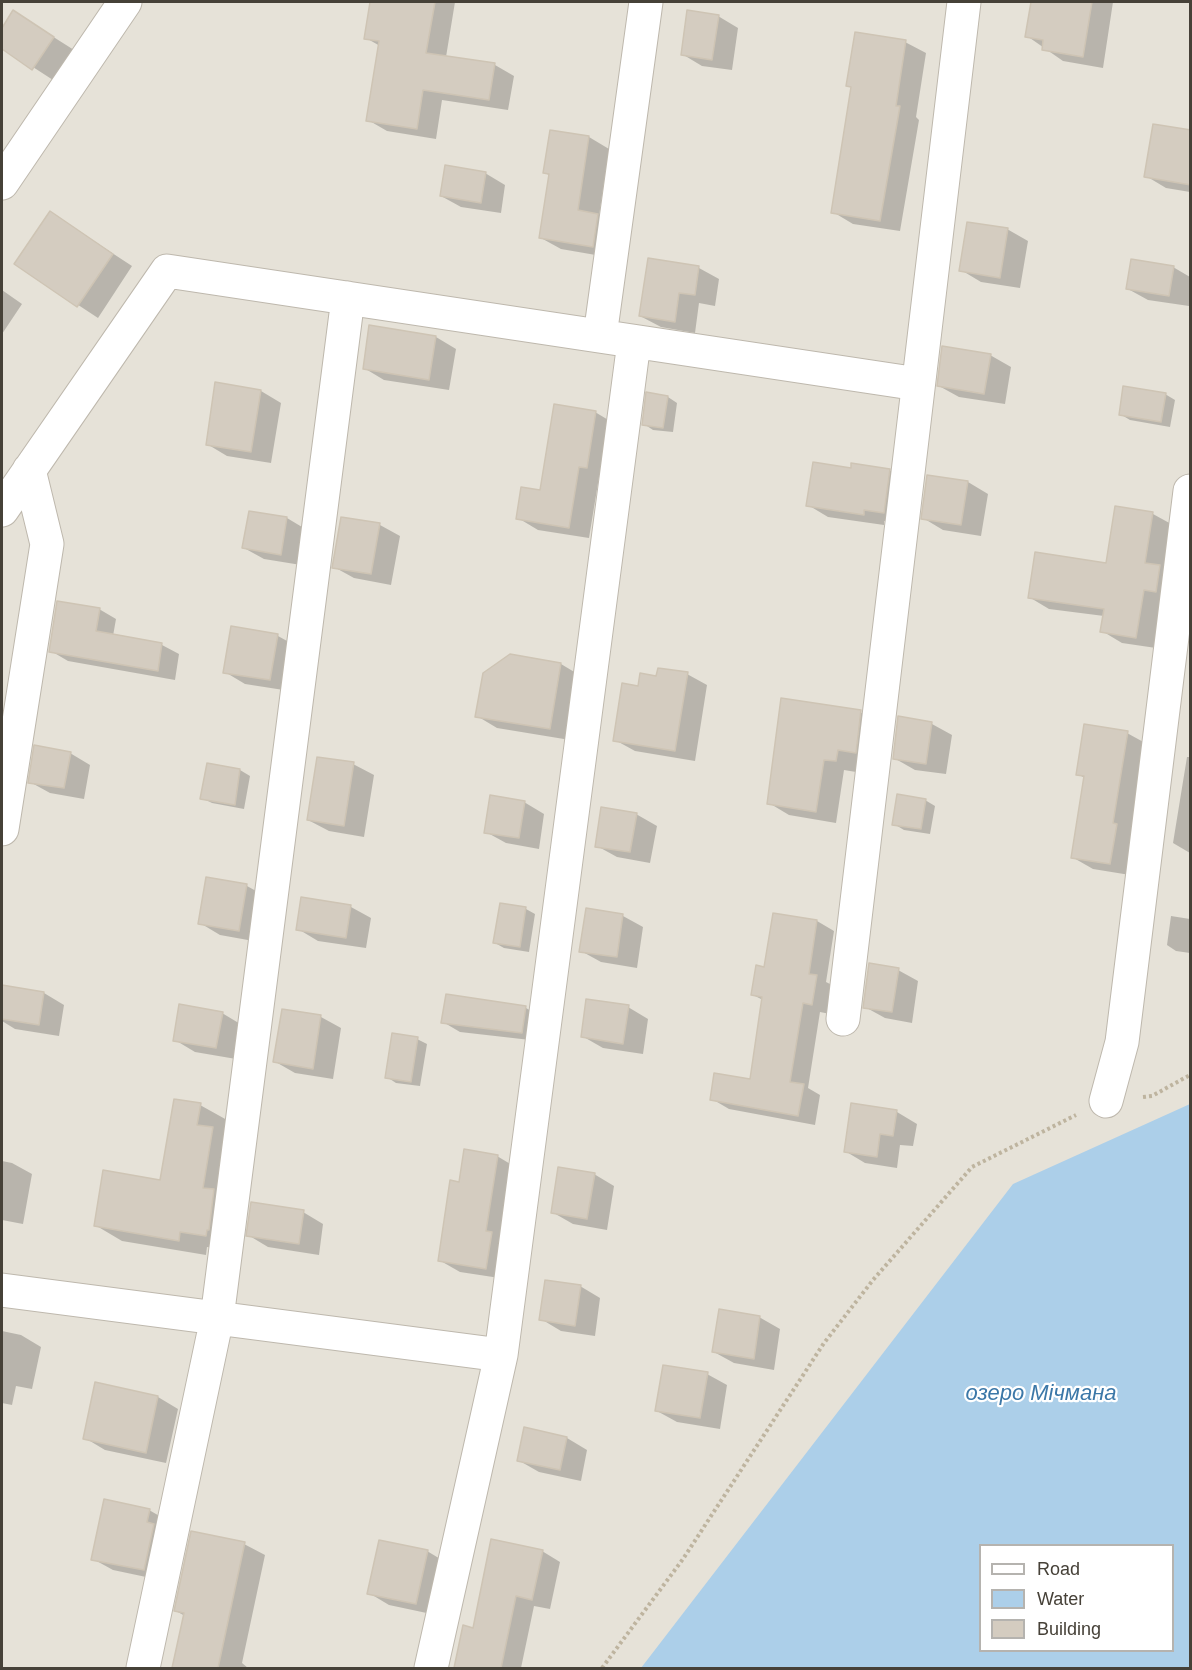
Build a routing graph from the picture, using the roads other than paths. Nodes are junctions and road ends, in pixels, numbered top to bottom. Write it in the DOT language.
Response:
graph roads {
  1 [pos="125,2"];
  2 [pos="646,2"];
  3 [pos="964,2"];
  4 [pos="2,183"];
  5 [pos="348,298"];
  6 [pos="600,336"];
  7 [pos="634,342"];
  8 [pos="918,384"];
  9 [pos="29,470"];
  10 [pos="1191,491"];
  11 [pos="2,510"];
  12 [pos="2,829"];
  13 [pos="843,1019"];
  14 [pos="1106,1101"];
  15 [pos="2,1290"];
  16 [pos="217,1318"];
  17 [pos="501,1355"];
  18 [pos="143,1668"];
  19 [pos="431,1668"];
  1 -- 4 [label="street"];
  2 -- 6 [label="street"];
  3 -- 8 [label="street"];
  5 -- 6 [label="street"];
  5 -- 9 [label="street"];
  5 -- 16 [label="street"];
  6 -- 7 [label="street"];
  7 -- 8 [label="street"];
  7 -- 17 [label="street"];
  8 -- 13 [label="street"];
  9 -- 11 [label="street"];
  9 -- 12 [label="street"];
  10 -- 14 [label="street"];
  15 -- 16 [label="street"];
  16 -- 17 [label="street"];
  16 -- 18 [label="street"];
  17 -- 19 [label="street"];
}
